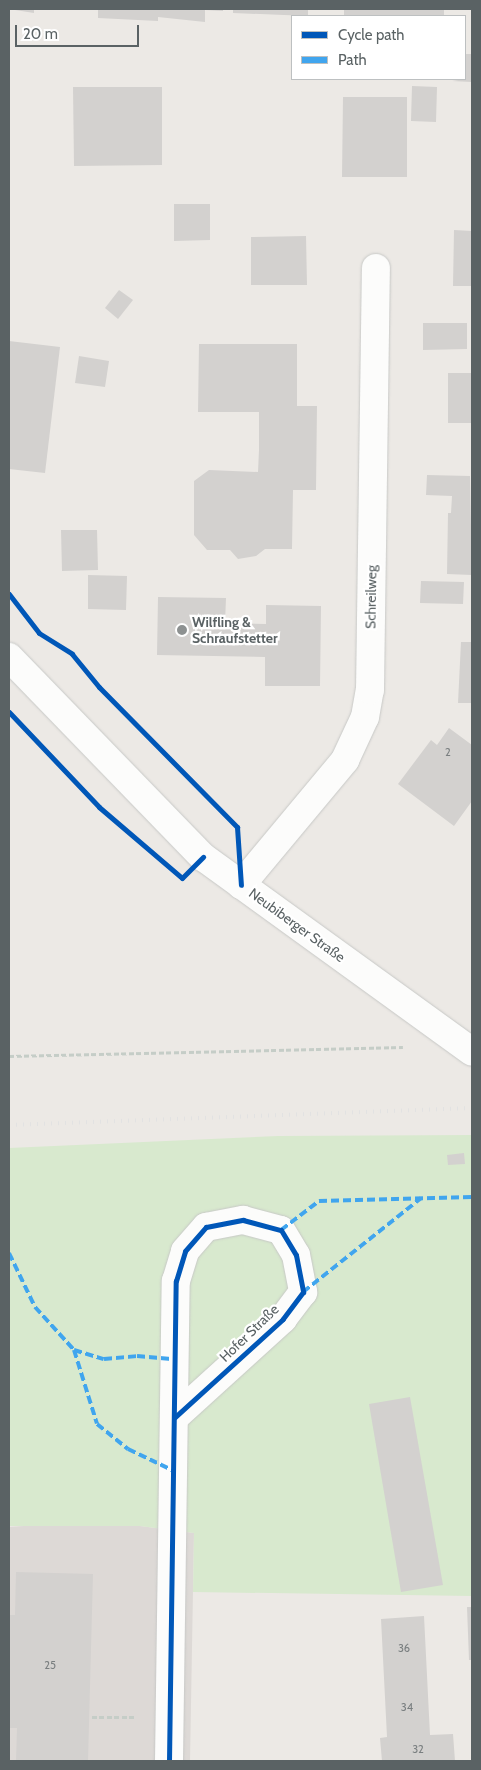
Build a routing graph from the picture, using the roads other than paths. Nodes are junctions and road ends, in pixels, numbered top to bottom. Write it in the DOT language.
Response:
graph roads {
  1 [pos="376,268"];
  2 [pos="9,659"];
  3 [pos="241,885"];
  4 [pos="472,1052"];
  5 [pos="175,1417"];
  6 [pos="169,1761"];
  1 -- 3 [label="street, Schreilweg"];
  2 -- 3 [label="street, Neubiberger Straße"];
  3 -- 4 [label="street, Neubiberger Straße"];
  5 -- 5 [label="street, Hofer Straße"];
  5 -- 6 [label="street, Hofer Straße"];
}
